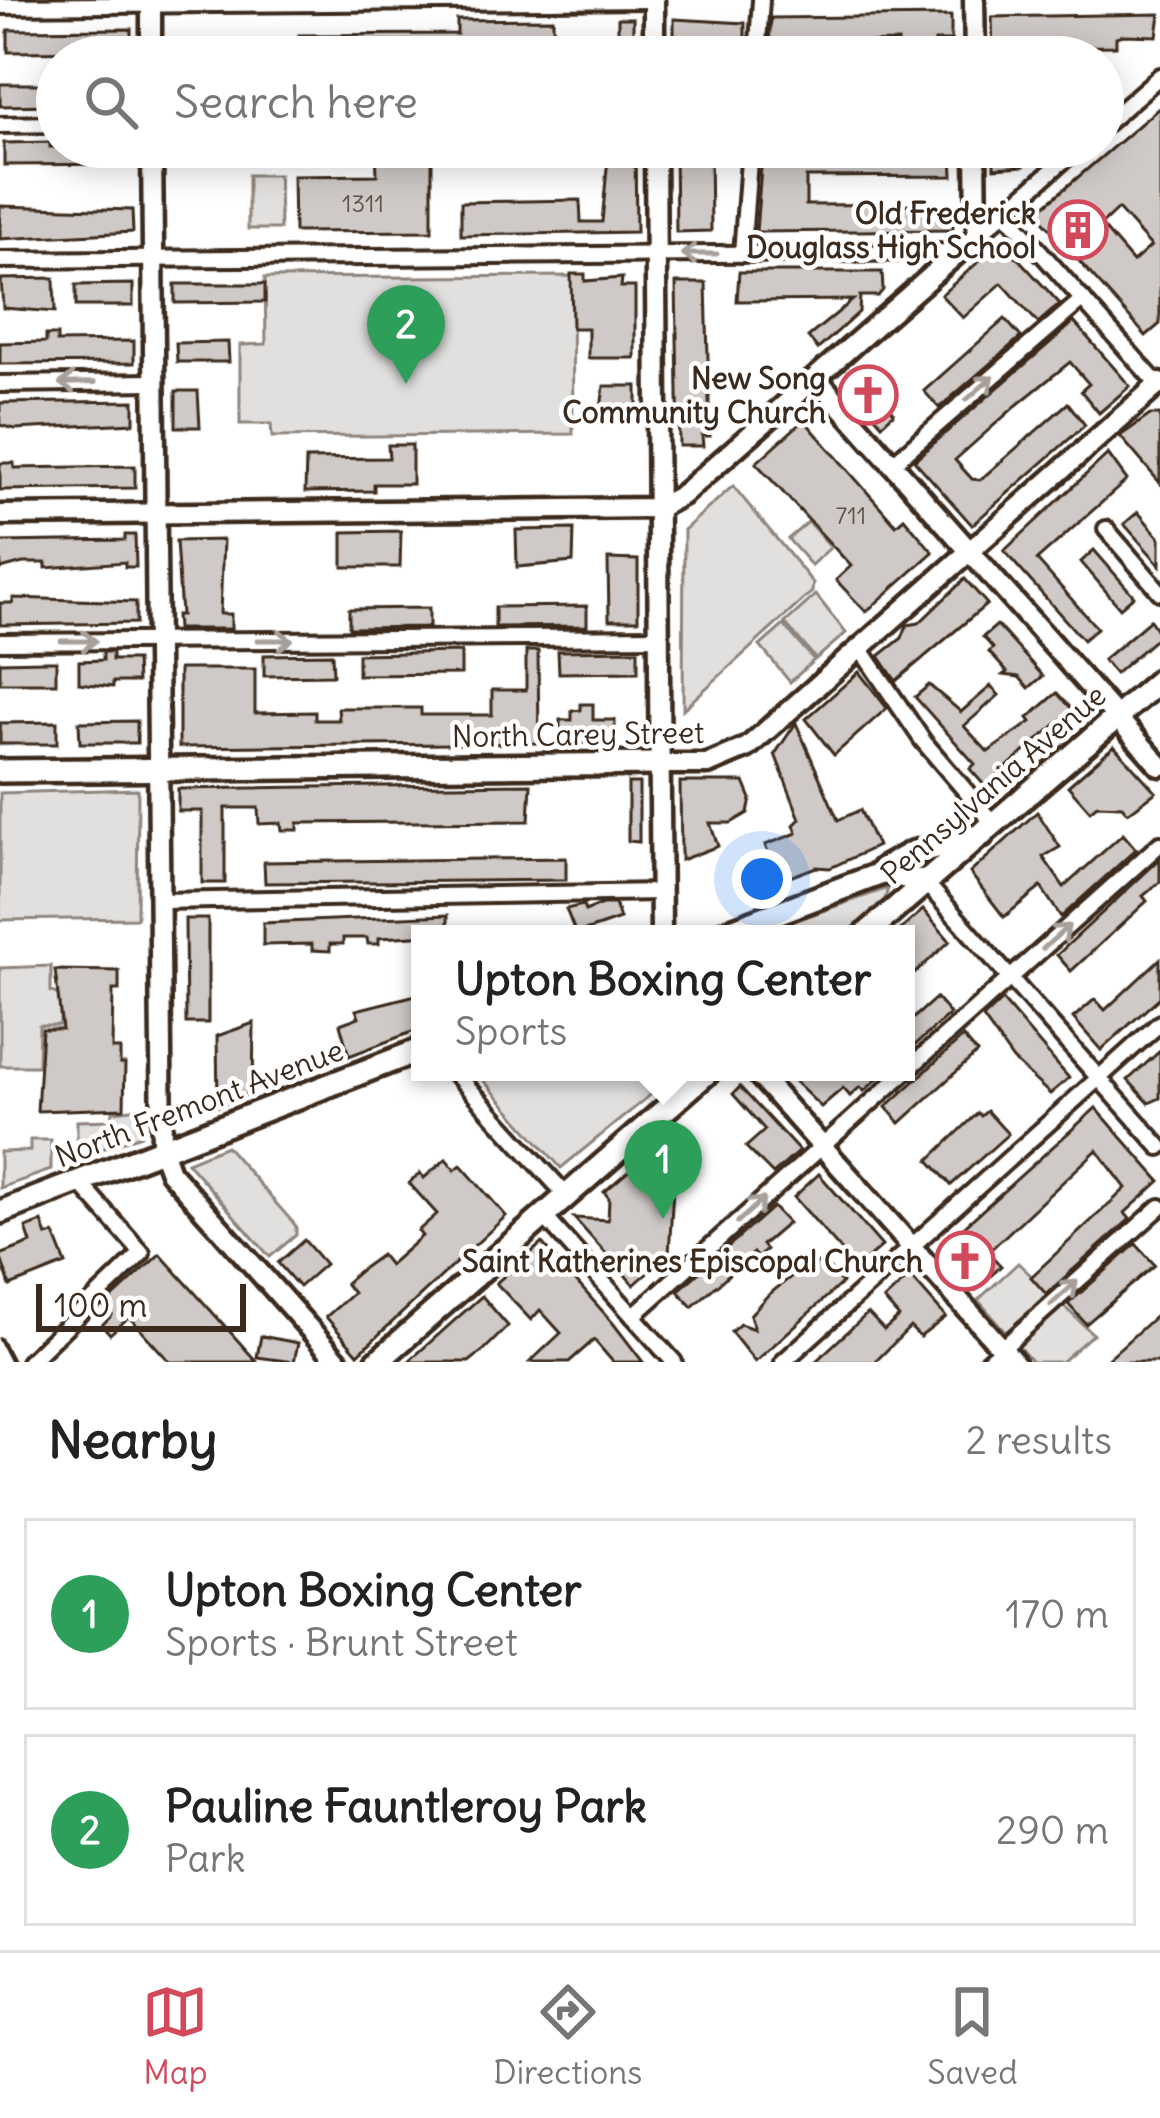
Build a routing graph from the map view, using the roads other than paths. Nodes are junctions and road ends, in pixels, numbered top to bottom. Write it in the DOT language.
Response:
graph roads {
  1 [pos="651,0"];
  2 [pos="761,0"];
  3 [pos="974,0"];
  4 [pos="151,2"];
  5 [pos="0,6"];
  6 [pos="151,36"];
  7 [pos="653,36"];
  8 [pos="758,36"];
  9 [pos="975,36"];
  10 [pos="1160,76"];
  11 [pos="1124,108"];
  12 [pos="36,124"];
  13 [pos="0,125"];
  14 [pos="152,168"];
  15 [pos="655,168"];
  16 [pos="748,168"];
  17 [pos="976,168"];
  18 [pos="1055,168"];
  19 [pos="1005,212"];
  20 [pos="977,236"];
  21 [pos="959,252"];
  22 [pos="656,254"];
  23 [pos="742,254"];
  24 [pos="153,259"];
  25 [pos="0,260"];
  26 [pos="1083,299"];
  27 [pos="816,378"];
  28 [pos="155,382"];
  29 [pos="0,384"];
  30 [pos="1160,385"];
  31 [pos="892,464"];
  32 [pos="658,508"];
  33 [pos="156,514"];
  34 [pos="0,515"];
  35 [pos="1106,529"];
  36 [pos="970,552"];
  37 [pos="1160,592"];
  38 [pos="658,637"];
  39 [pos="158,640"];
  40 [pos="0,642"];
  41 [pos="860,649"];
  42 [pos="1160,680"];
  43 [pos="1117,718"];
  44 [pos="659,764"];
  45 [pos="1160,766"];
  46 [pos="159,769"];
  47 [pos="0,771"];
  48 [pos="987,829"];
  49 [pos="1160,844"];
  50 [pos="866,878"];
  51 [pos="926,882"];
  52 [pos="660,892"];
  53 [pos="160,901"];
  54 [pos="661,925"];
  55 [pos="744,925"];
  56 [pos="876,925"];
  57 [pos="1010,978"];
  58 [pos="1160,1023"];
  59 [pos="411,1053"];
  60 [pos="915,1064"];
  61 [pos="1099,1078"];
  62 [pos="462,1081"];
  63 [pos="698,1081"];
  64 [pos="764,1081"];
  65 [pos="896,1081"];
  66 [pos="822,1147"];
  67 [pos="1160,1147"];
  68 [pos="162,1150"];
  69 [pos="79,1182"];
  70 [pos="566,1195"];
  71 [pos="1160,1207"];
  72 [pos="0,1213"];
  73 [pos="544,1216"];
  74 [pos="911,1247"];
  75 [pos="633,1316"];
  76 [pos="1001,1358"];
  77 [pos="29,1362"];
  78 [pos="339,1362"];
  79 [pos="377,1362"];
  80 [pos="674,1362"];
  81 [pos="783,1362"];
  1 -- 4 [label="street"];
  1 -- 7 [label="street"];
  2 -- 8 [label="street"];
  3 -- 9 [label="street"];
  4 -- 5 [label="street"];
  4 -- 6 [label="street"];
  10 -- 11 [label="street"];
  12 -- 13 [label="street"];
  14 -- 24 [label="street"];
  15 -- 22 [label="street"];
  16 -- 23 [label="street"];
  17 -- 20 [label="street"];
  18 -- 19 [label="street"];
  19 -- 20 [label="street"];
  19 -- 26 [label="street"];
  20 -- 21 [label="street"];
  21 -- 23 [label="street"];
  21 -- 27 [label="street"];
  23 -- 22 [label="street, one-way"];
  22 -- 24 [label="street"];
  22 -- 32 [label="street"];
  24 -- 25 [label="street"];
  24 -- 28 [label="street"];
  26 -- 30 [label="street"];
  31 -- 26 [label="street, one-way"];
  27 -- 31 [label="street"];
  27 -- 32 [label="street"];
  28 -- 29 [label="street, one-way"];
  28 -- 33 [label="street"];
  30 -- 36 [label="street, North Carey Street"];
  31 -- 36 [label="street"];
  32 -- 33 [label="street"];
  32 -- 38 [label="street"];
  33 -- 34 [label="street"];
  33 -- 39 [label="street"];
  35 -- 37 [label="street"];
  36 -- 41 [label="street, North Carey Street"];
  36 -- 43 [label="street"];
  39 -- 38 [label="street, one-way"];
  38 -- 44 [label="street"];
  40 -- 39 [label="street, one-way"];
  39 -- 46 [label="street"];
  41 -- 44 [label="street, North Carey Street"];
  41 -- 48 [label="street"];
  42 -- 43 [label="main road, Pennsylvania Avenue"];
  43 -- 45 [label="street"];
  43 -- 48 [label="main road, Pennsylvania Avenue"];
  44 -- 46 [label="main road, North Carey Street"];
  44 -- 52 [label="street"];
  46 -- 47 [label="main road, North Carey Street"];
  46 -- 53 [label="street"];
  48 -- 50 [label="main road"];
  48 -- 51 [label="main road, Pennsylvania Avenue"];
  57 -- 49 [label="street, one-way"];
  50 -- 51 [label="main road"];
  50 -- 55 [label="main road"];
  51 -- 56 [label="main road, Pennsylvania Avenue"];
  51 -- 57 [label="street"];
  52 -- 53 [label="street"];
  52 -- 54 [label="street"];
  53 -- 68 [label="street"];
  57 -- 60 [label="street"];
  57 -- 61 [label="street"];
  58 -- 61 [label="street"];
  59 -- 68 [label="main road, North Fremont Avenue"];
  61 -- 67 [label="street"];
  61 -- 74 [label="street"];
  62 -- 70 [label="street"];
  63 -- 70 [label="main road"];
  64 -- 66 [label="street"];
  65 -- 66 [label="street"];
  66 -- 74 [label="street"];
  75 -- 66 [label="street, one-way"];
  68 -- 69 [label="main road, North Fremont Avenue"];
  68 -- 78 [label="street"];
  69 -- 72 [label="main road, North Fremont Avenue"];
  69 -- 77 [label="street"];
  70 -- 73 [label="main road"];
  76 -- 71 [label="street, one-way"];
  73 -- 75 [label="street"];
  73 -- 79 [label="main road"];
  74 -- 76 [label="street"];
  74 -- 81 [label="street"];
  75 -- 80 [label="street"];
}
